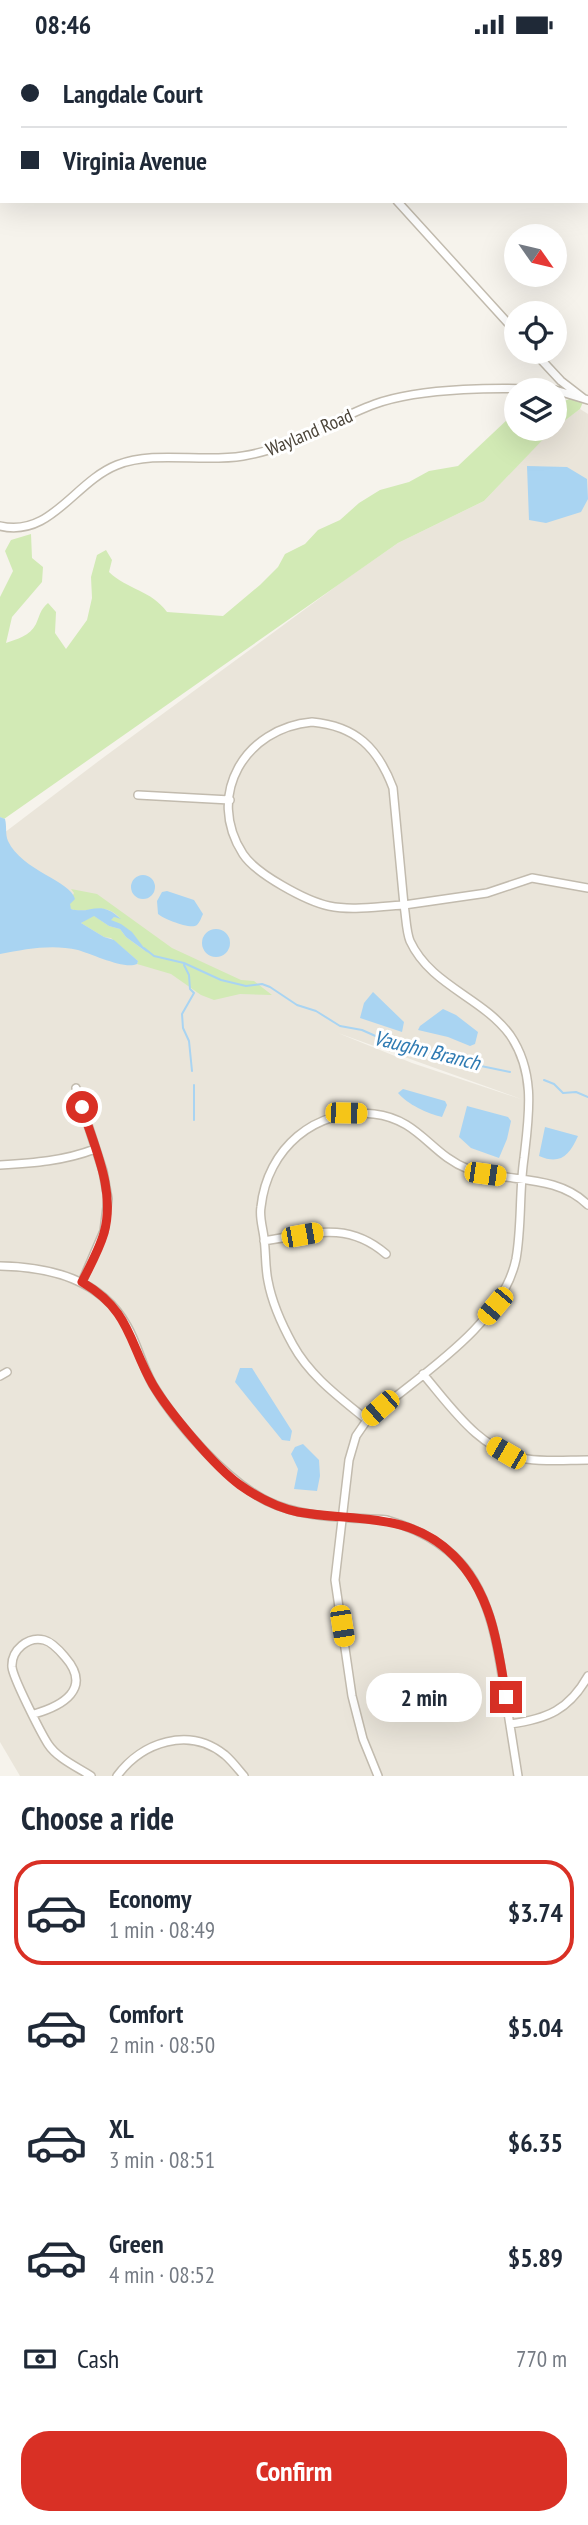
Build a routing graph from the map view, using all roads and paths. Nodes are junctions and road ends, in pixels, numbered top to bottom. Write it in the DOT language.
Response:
graph roads {
  1 [pos="399,203"];
  2 [pos="504,319"];
  3 [pos="545,364"];
  4 [pos="504,390"];
  5 [pos="567,394"];
  6 [pos="585,399"];
  7 [pos="0,526"];
  8 [pos="138,795"];
  9 [pos="230,800"];
  10 [pos="588,888"];
  11 [pos="404,905"];
  12 [pos="76,1088"];
  13 [pos="95,1149"];
  14 [pos="0,1165"];
  15 [pos="521,1179"];
  16 [pos="588,1205"];
  17 [pos="264,1241"];
  18 [pos="386,1254"];
  19 [pos="0,1266"];
  20 [pos="82,1282"];
  21 [pos="423,1374"];
  22 [pos="367,1420"];
  23 [pos="588,1460"];
  24 [pos="343,1517"];
  25 [pos="588,1676"];
  26 [pos="34,1714"];
  27 [pos="510,1724"];
  28 [pos="91,1776"];
  29 [pos="117,1776"];
  30 [pos="244,1776"];
  31 [pos="378,1776"];
  32 [pos="518,1776"];
  1 -- 2 [label="street"];
  3 -- 6 [label="street"];
  4 -- 7 [label="street, Wayland Road"];
  5 -- 6 [label="street, Wayland Road"];
  8 -- 9 [label="street"];
  9 -- 11 [label="street"];
  9 -- 11 [label="street"];
  10 -- 11 [label="street"];
  11 -- 15 [label="street"];
  12 -- 13 [label="street"];
  13 -- 14 [label="street"];
  13 -- 20 [label="street"];
  15 -- 16 [label="street"];
  15 -- 17 [label="street"];
  15 -- 21 [label="street"];
  17 -- 18 [label="street"];
  17 -- 22 [label="street"];
  19 -- 20 [label="street"];
  20 -- 24 [label="street"];
  21 -- 22 [label="street"];
  21 -- 23 [label="street"];
  22 -- 24 [label="street"];
  24 -- 27 [label="street"];
  24 -- 31 [label="street"];
  25 -- 27 [label="street"];
  26 -- 26 [label="street"];
  26 -- 28 [label="street"];
  27 -- 32 [label="street"];
  29 -- 30 [label="street"];
}
